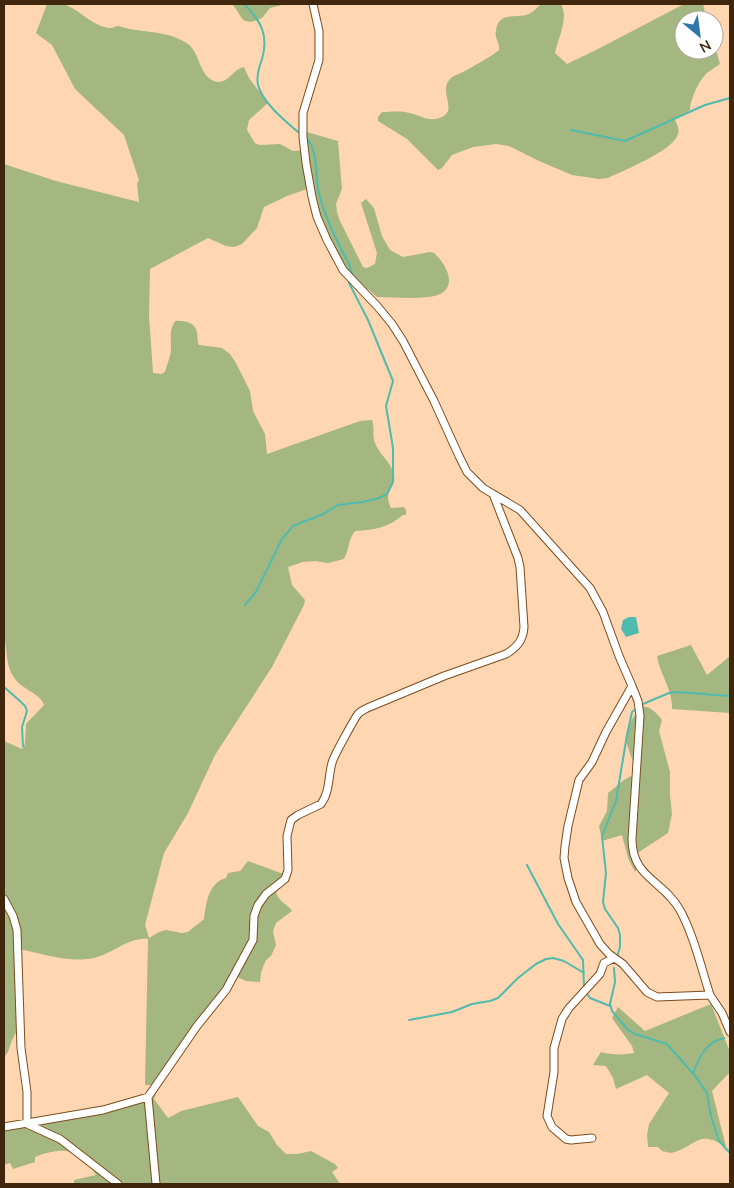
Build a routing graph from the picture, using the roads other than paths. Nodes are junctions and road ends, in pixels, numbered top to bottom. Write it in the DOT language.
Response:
graph roads {
  1 [pos="313,4"];
  2 [pos="493,494"];
  3 [pos="632,686"];
  4 [pos="4,899"];
  5 [pos="614,958"];
  6 [pos="710,995"];
  7 [pos="730,1032"];
  8 [pos="148,1097"];
  9 [pos="27,1124"];
  10 [pos="4,1127"];
  11 [pos="592,1138"];
  12 [pos="118,1184"];
  13 [pos="156,1184"];
  1 -- 2 [label="street"];
  2 -- 3 [label="street"];
  2 -- 8 [label="street"];
  3 -- 5 [label="street"];
  3 -- 6 [label="street"];
  4 -- 9 [label="street"];
  5 -- 6 [label="street"];
  5 -- 11 [label="street"];
  6 -- 7 [label="street"];
  8 -- 9 [label="street"];
  8 -- 13 [label="street"];
  9 -- 10 [label="street"];
  9 -- 12 [label="street"];
}
